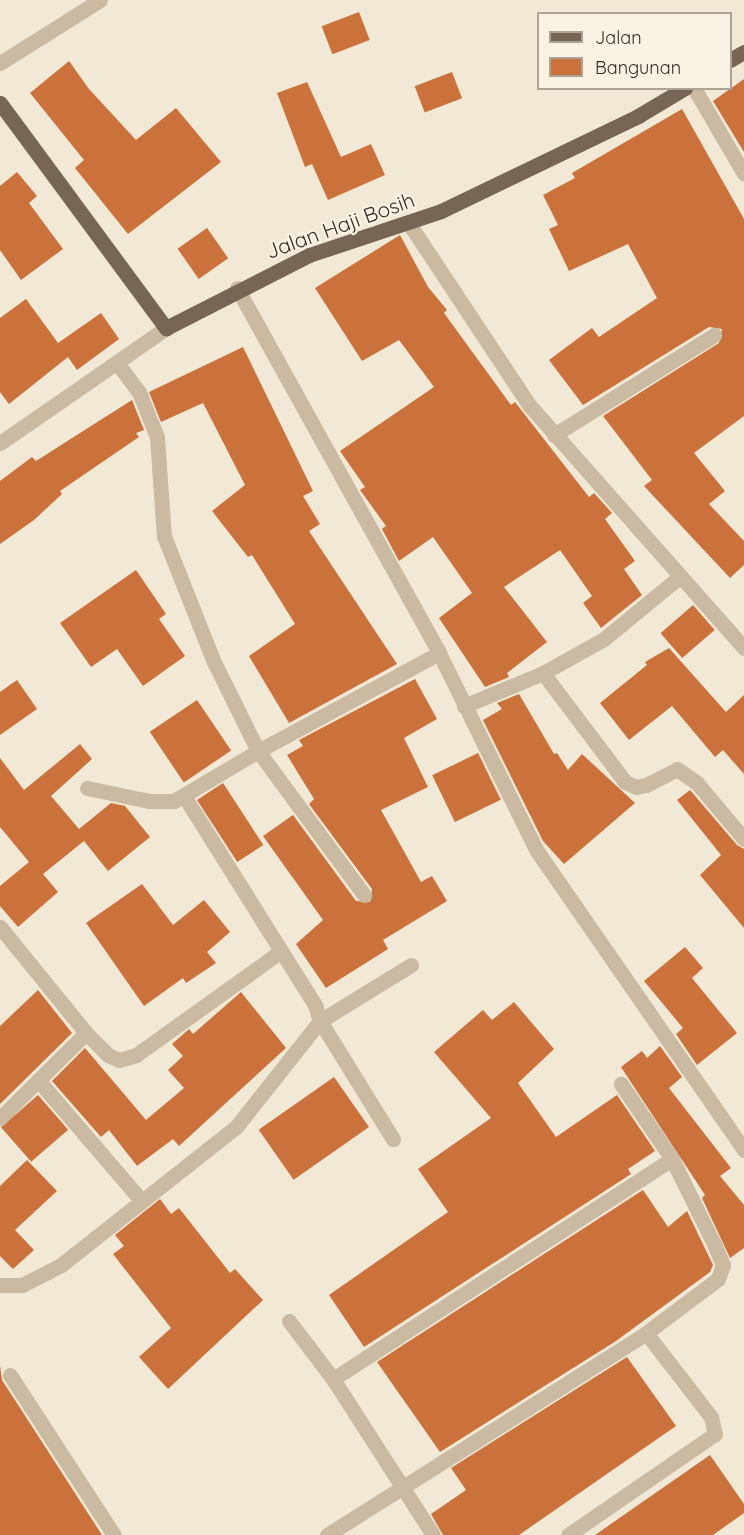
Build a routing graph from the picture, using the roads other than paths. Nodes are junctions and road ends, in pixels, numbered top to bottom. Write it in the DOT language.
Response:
graph roads {
  1 [pos="100,0"];
  2 [pos="0,63"];
  3 [pos="682,90"];
  4 [pos="695,90"];
  5 [pos="0,103"];
  6 [pos="744,174"];
  7 [pos="408,222"];
  8 [pos="237,288"];
  9 [pos="166,328"];
  10 [pos="714,335"];
  11 [pos="117,363"];
  12 [pos="554,435"];
  13 [pos="0,443"];
  14 [pos="678,578"];
  15 [pos="744,648"];
  16 [pos="439,653"];
  17 [pos="543,673"];
  18 [pos="464,706"];
  19 [pos="258,751"];
  20 [pos="87,788"];
  21 [pos="184,796"];
  22 [pos="744,839"];
  23 [pos="364,895"];
  24 [pos="0,927"];
  25 [pos="280,952"];
  26 [pos="411,965"];
  27 [pos="320,1021"];
  28 [pos="86,1033"];
  29 [pos="38,1080"];
  30 [pos="621,1084"];
  31 [pos="0,1118"];
  32 [pos="393,1139"];
  33 [pos="744,1150"];
  34 [pos="672,1160"];
  35 [pos="141,1200"];
  36 [pos="0,1285"];
  37 [pos="289,1321"];
  38 [pos="646,1333"];
  39 [pos="10,1375"];
  40 [pos="333,1378"];
  41 [pos="402,1489"];
  42 [pos="114,1535"];
  43 [pos="327,1535"];
  44 [pos="433,1535"];
  45 [pos="568,1535"];
  1 -- 2 [label="street"];
  3 -- 7 [label="main road, Jalan Haji Bosih"];
  4 -- 6 [label="street"];
  5 -- 9 [label="main road"];
  7 -- 8 [label="main road, Jalan Haji Bosih"];
  7 -- 12 [label="street"];
  8 -- 9 [label="main road, Jalan Haji Bosih"];
  8 -- 16 [label="street"];
  9 -- 11 [label="street"];
  10 -- 12 [label="street"];
  11 -- 13 [label="street"];
  11 -- 19 [label="street"];
  12 -- 14 [label="street"];
  14 -- 15 [label="street"];
  14 -- 17 [label="street"];
  16 -- 18 [label="street"];
  16 -- 19 [label="street"];
  17 -- 18 [label="street"];
  17 -- 22 [label="street"];
  18 -- 33 [label="street"];
  19 -- 21 [label="street"];
  19 -- 23 [label="street"];
  20 -- 21 [label="street"];
  21 -- 25 [label="street"];
  24 -- 28 [label="street"];
  25 -- 27 [label="street"];
  25 -- 28 [label="street"];
  26 -- 27 [label="street"];
  27 -- 32 [label="street"];
  27 -- 35 [label="street"];
  28 -- 29 [label="street"];
  29 -- 31 [label="street"];
  29 -- 35 [label="street"];
  30 -- 34 [label="street"];
  34 -- 38 [label="street"];
  34 -- 40 [label="street"];
  35 -- 36 [label="street"];
  37 -- 40 [label="street"];
  38 -- 41 [label="street"];
  38 -- 45 [label="street"];
  39 -- 42 [label="street"];
  40 -- 41 [label="street"];
  41 -- 43 [label="street"];
  41 -- 44 [label="street"];
}
